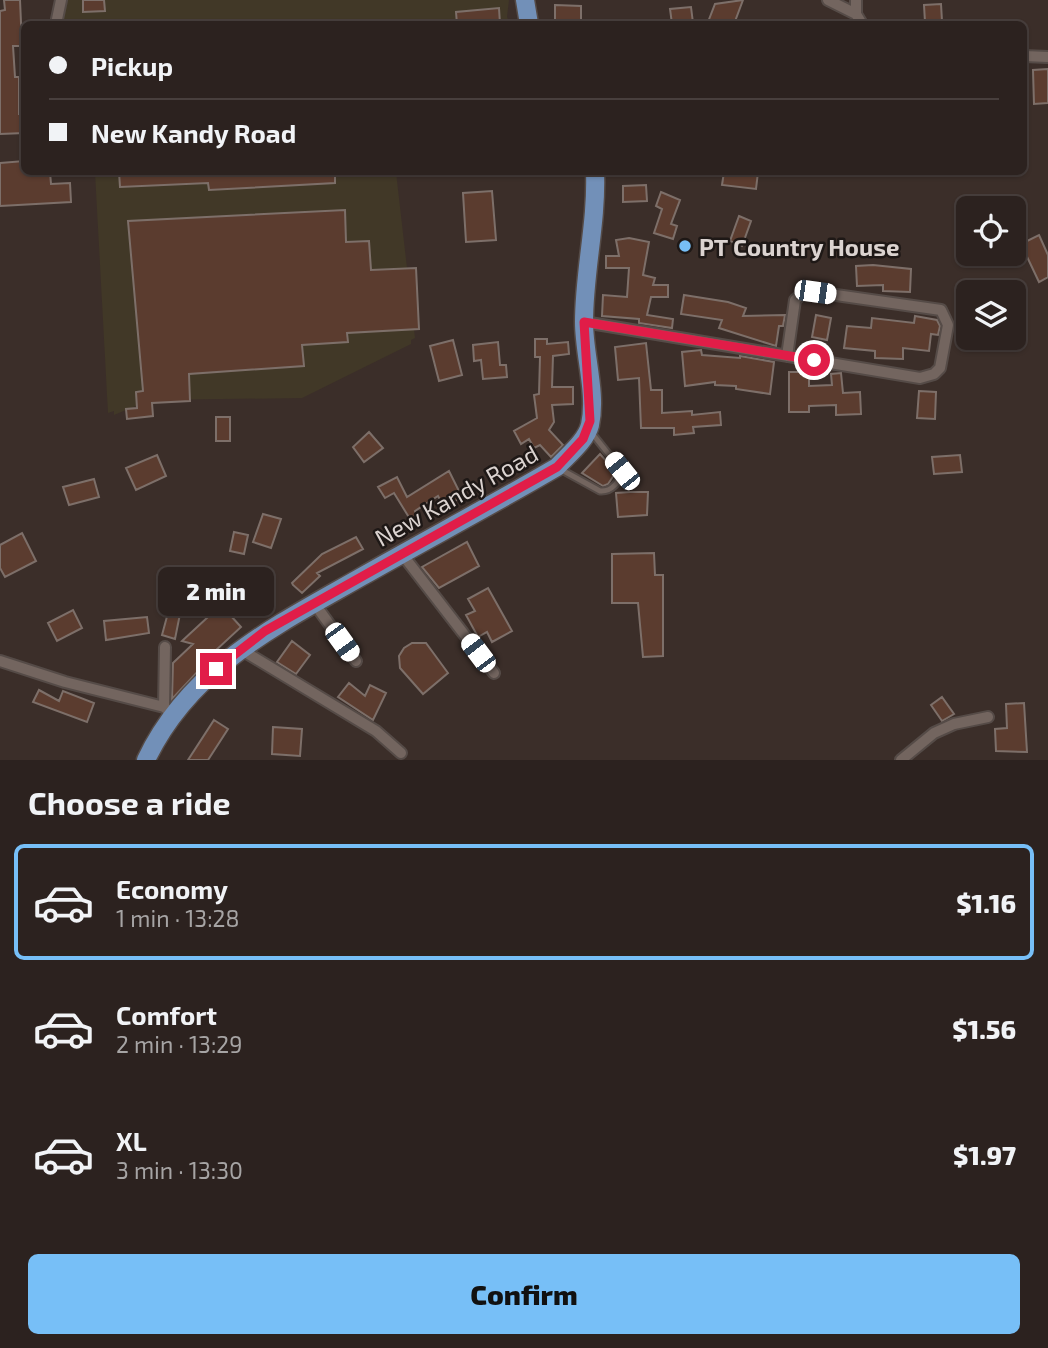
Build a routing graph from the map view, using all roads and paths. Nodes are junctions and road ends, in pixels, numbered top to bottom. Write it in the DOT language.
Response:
graph roads {
  1 [pos="61,0"];
  2 [pos="525,0"];
  3 [pos="828,0"];
  4 [pos="856,0"];
  5 [pos="859,19"];
  6 [pos="57,21"];
  7 [pos="528,21"];
  8 [pos="1027,56"];
  9 [pos="1048,57"];
  10 [pos="595,175"];
  11 [pos="584,322"];
  12 [pos="787,356"];
  13 [pos="589,430"];
  14 [pos="605,449"];
  15 [pos="604,457"];
  16 [pos="557,467"];
  17 [pos="587,477"];
  18 [pos="578,479"];
  19 [pos="402,554"];
  20 [pos="314,603"];
  21 [pos="165,647"];
  22 [pos="240,649"];
  23 [pos="0,661"];
  24 [pos="356,661"];
  25 [pos="494,673"];
  26 [pos="169,711"];
  27 [pos="988,717"];
  28 [pos="401,753"];
  29 [pos="146,760"];
  30 [pos="901,760"];
  1 -- 6 [label="street"];
  2 -- 7 [label="main road"];
  3 -- 5 [label="street"];
  4 -- 5 [label="street"];
  8 -- 9 [label="street"];
  10 -- 11 [label="main road"];
  11 -- 12 [label="street"];
  11 -- 13 [label="main road"];
  12 -- 12 [label="street"];
  13 -- 14 [label="lane"];
  13 -- 16 [label="main road, New Kandy Road"];
  14 -- 15 [label="lane"];
  14 -- 18 [label="lane"];
  16 -- 18 [label="lane"];
  16 -- 19 [label="main road, New Kandy Road"];
  17 -- 18 [label="lane"];
  19 -- 20 [label="main road, New Kandy Road"];
  19 -- 25 [label="street"];
  20 -- 22 [label="main road, New Kandy Road"];
  20 -- 24 [label="street"];
  21 -- 26 [label="street"];
  22 -- 26 [label="main road, New Kandy Road"];
  22 -- 28 [label="street"];
  23 -- 26 [label="street"];
  26 -- 29 [label="main road, New Kandy Road"];
  27 -- 30 [label="street"];
}
